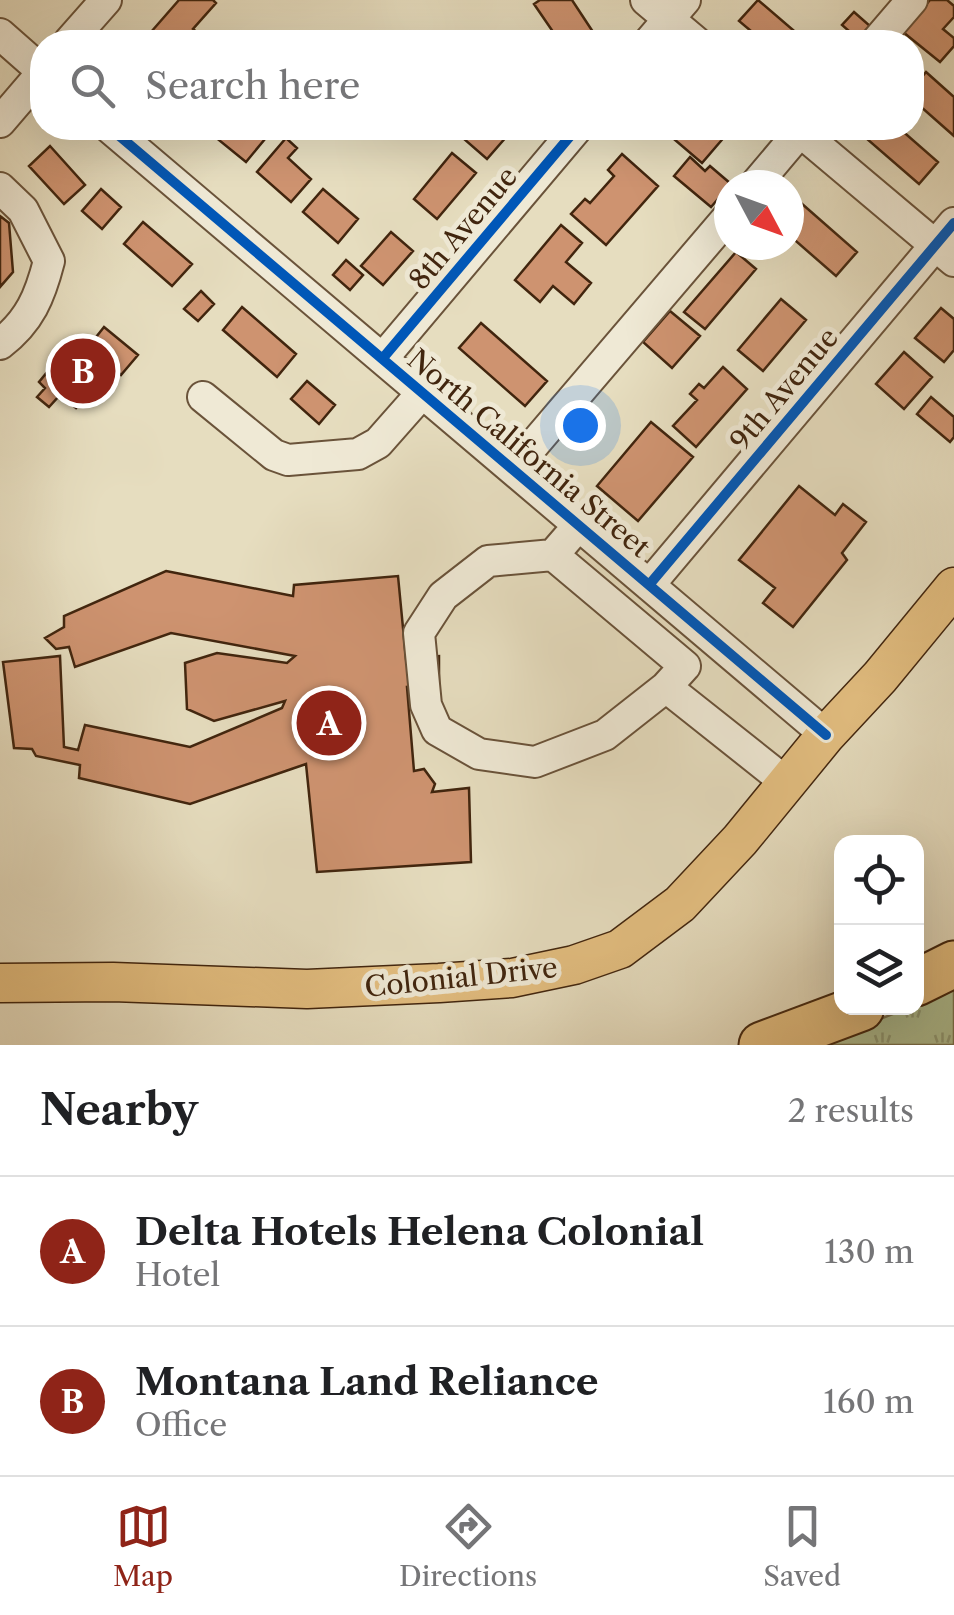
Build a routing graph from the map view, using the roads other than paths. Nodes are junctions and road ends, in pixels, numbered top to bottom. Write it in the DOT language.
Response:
graph roads {
  1 [pos="106,0"];
  2 [pos="912,0"];
  3 [pos="80,30"];
  4 [pos="886,30"];
  5 [pos="0,34"];
  6 [pos="30,61"];
  7 [pos="30,86"];
  8 [pos="0,122"];
  9 [pos="124,140"];
  10 [pos="567,140"];
  11 [pos="791,140"];
  12 [pos="814,140"];
  13 [pos="767,170"];
  14 [pos="0,188"];
  15 [pos="714,234"];
  16 [pos="948,243"];
  17 [pos="0,344"];
  18 [pos="382,358"];
  19 [pos="423,392"];
  20 [pos="203,397"];
  21 [pos="513,469"];
  22 [pos="579,525"];
  23 [pos="553,555"];
  24 [pos="649,585"];
  25 [pos="954,587"];
  26 [pos="666,687"];
  27 [pos="826,735"];
  28 [pos="788,783"];
  29 [pos="954,964"];
  30 [pos="924,979"];
  31 [pos="0,984"];
  32 [pos="842,1015"];
  33 [pos="762,1045"];
  1 -- 3 [label="street"];
  2 -- 4 [label="street"];
  5 -- 6 [label="street"];
  7 -- 8 [label="street"];
  9 -- 18 [label="street, North California Street"];
  10 -- 18 [label="street, 8th Avenue"];
  11 -- 13 [label="street"];
  12 -- 16 [label="street"];
  14 -- 17 [label="street"];
  15 -- 21 [label="street"];
  16 -- 24 [label="street, 9th Avenue"];
  18 -- 19 [label="street, North California Street"];
  19 -- 20 [label="street"];
  19 -- 21 [label="street, North California Street"];
  21 -- 22 [label="street, North California Street"];
  22 -- 23 [label="street"];
  22 -- 24 [label="street, North California Street"];
  23 -- 26 [label="street"];
  23 -- 26 [label="street"];
  24 -- 27 [label="street, North California Street"];
  25 -- 27 [label="main road, Colonial Drive"];
  26 -- 28 [label="street"];
  27 -- 28 [label="main road, Colonial Drive"];
  28 -- 31 [label="main road, Colonial Drive"];
  29 -- 30 [label="highway"];
  32 -- 33 [label="highway"];
}
